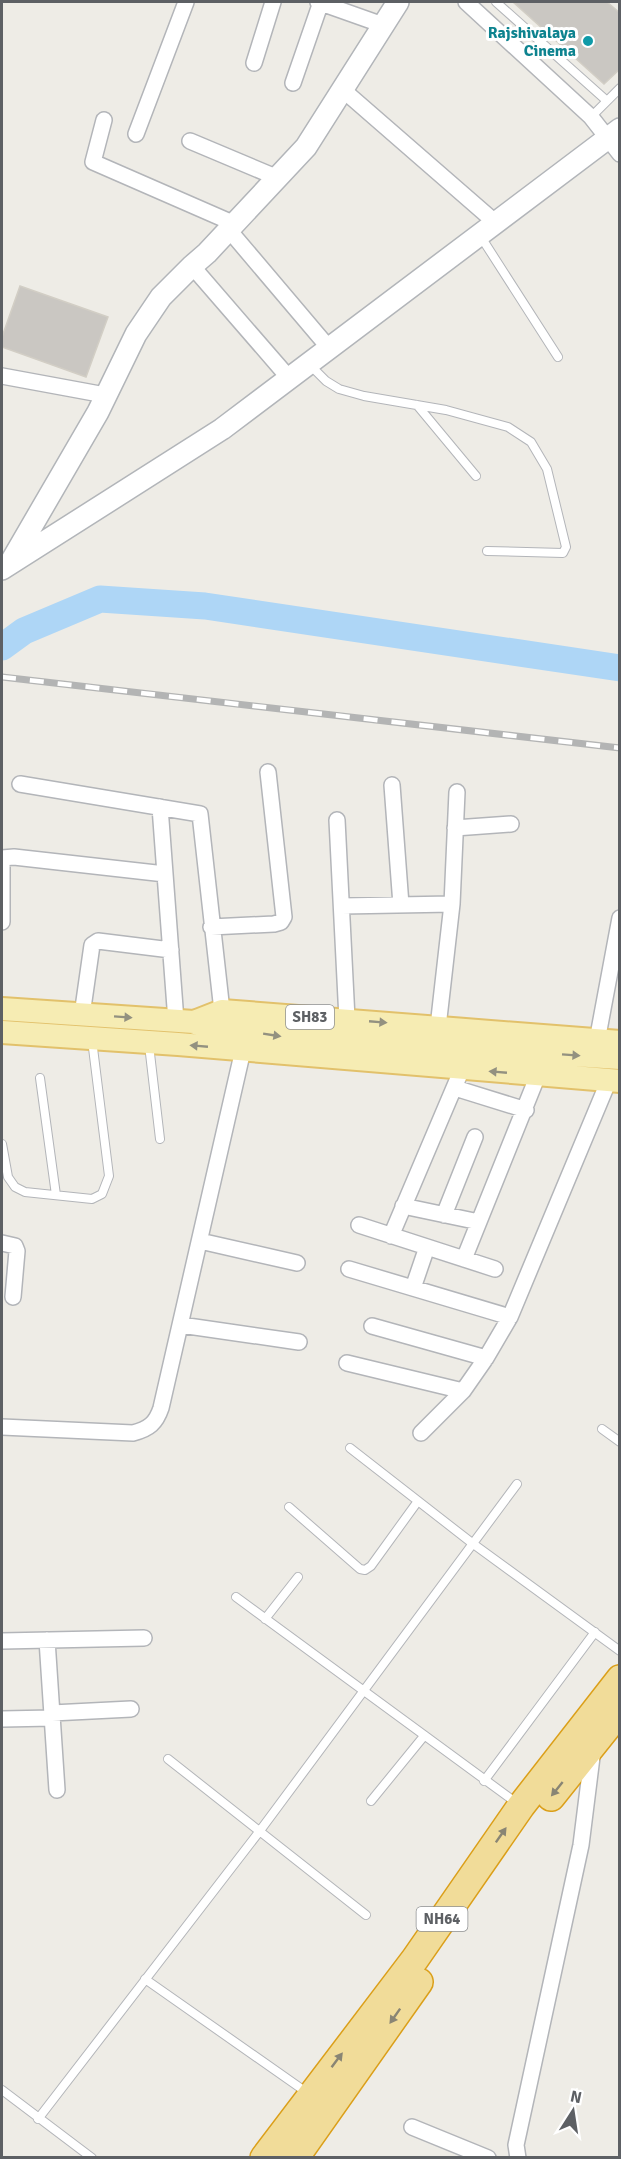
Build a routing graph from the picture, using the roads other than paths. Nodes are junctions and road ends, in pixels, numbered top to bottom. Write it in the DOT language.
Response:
graph roads {
  1 [pos="186,2"];
  2 [pos="273,2"];
  3 [pos="320,2"];
  4 [pos="398,2"];
  5 [pos="466,2"];
  6 [pos="496,2"];
  7 [pos="383,25"];
  8 [pos="254,63"];
  9 [pos="293,83"];
  10 [pos="620,88"];
  11 [pos="342,89"];
  12 [pos="608,101"];
  13 [pos="591,117"];
  14 [pos="104,120"];
  15 [pos="136,134"];
  16 [pos="616,140"];
  17 [pos="190,141"];
  18 [pos="278,178"];
  19 [pos="232,227"];
  20 [pos="488,229"];
  21 [pos="192,266"];
  22 [pos="329,348"];
  23 [pos="558,357"];
  24 [pos="309,364"];
  25 [pos="2,376"];
  26 [pos="289,378"];
  27 [pos="105,395"];
  28 [pos="417,405"];
  29 [pos="476,476"];
  30 [pos="487,551"];
  31 [pos="6,566"];
  32 [pos="268,772"];
  33 [pos="20,784"];
  34 [pos="392,785"];
  35 [pos="457,792"];
  36 [pos="160,807"];
  37 [pos="337,820"];
  38 [pos="511,824"];
  39 [pos="455,828"];
  40 [pos="2,858"];
  41 [pos="165,874"];
  42 [pos="452,904"];
  43 [pos="401,905"];
  44 [pos="342,906"];
  45 [pos="620,918"];
  46 [pos="2,922"];
  47 [pos="211,927"];
  48 [pos="171,950"];
  49 [pos="2,1010"];
  50 [pos="222,1011"];
  51 [pos="82,1015"];
  52 [pos="347,1019"];
  53 [pos="185,1022"];
  54 [pos="438,1027"];
  55 [pos="2,1032"];
  56 [pos="92,1038"];
  57 [pos="608,1041"];
  58 [pos="148,1042"];
  59 [pos="243,1050"];
  60 [pos="620,1059"];
  61 [pos="538,1075"];
  62 [pos="40,1078"];
  63 [pos="459,1078"];
  64 [pos="614,1081"];
  65 [pos="526,1110"];
  66 [pos="475,1137"];
  67 [pos="160,1139"];
  68 [pos="2,1144"];
  69 [pos="56,1195"];
  70 [pos="403,1206"];
  71 [pos="444,1215"];
  72 [pos="479,1222"];
  73 [pos="359,1226"];
  74 [pos="391,1236"];
  75 [pos="200,1241"];
  76 [pos="2,1243"];
  77 [pos="427,1247"];
  78 [pos="464,1259"];
  79 [pos="297,1263"];
  80 [pos="349,1269"];
  81 [pos="495,1269"];
  82 [pos="413,1288"];
  83 [pos="13,1297"];
  84 [pos="510,1317"];
  85 [pos="181,1325"];
  86 [pos="372,1326"];
  87 [pos="299,1342"];
  88 [pos="486,1359"];
  89 [pos="347,1363"];
  90 [pos="463,1391"];
  91 [pos="2,1427"];
  92 [pos="602,1429"];
  93 [pos="422,1433"];
  94 [pos="620,1443"];
  95 [pos="350,1448"];
  96 [pos="517,1484"];
  97 [pos="418,1501"];
  98 [pos="289,1507"];
  99 [pos="472,1543"];
  100 [pos="298,1577"];
  101 [pos="236,1597"];
  102 [pos="265,1619"];
  103 [pos="595,1632"];
  104 [pos="144,1638"];
  105 [pos="47,1640"];
  106 [pos="2,1641"];
  107 [pos="620,1651"];
  108 [pos="620,1662"];
  109 [pos="362,1691"];
  110 [pos="616,1694"];
  111 [pos="131,1709"];
  112 [pos="52,1716"];
  113 [pos="2,1719"];
  114 [pos="424,1736"];
  115 [pos="594,1743"];
  116 [pos="168,1759"];
  117 [pos="484,1780"];
  118 [pos="57,1790"];
  119 [pos="371,1801"];
  120 [pos="521,1806"];
  121 [pos="259,1832"];
  122 [pos="366,1915"];
  123 [pos="146,1979"];
  124 [pos="2,2091"];
  125 [pos="310,2095"];
  126 [pos="38,2119"];
  127 [pos="412,2127"];
  128 [pos="517,2155"];
  129 [pos="92,2157"];
  130 [pos="264,2157"];
  131 [pos="295,2157"];
  132 [pos="490,2157"];
  1 -- 15 [label="street"];
  2 -- 8 [label="street"];
  3 -- 7 [label="street"];
  3 -- 9 [label="street"];
  4 -- 7 [label="street"];
  5 -- 13 [label="street"];
  6 -- 12 [label="lane"];
  7 -- 11 [label="street"];
  10 -- 12 [label="lane"];
  11 -- 18 [label="street"];
  11 -- 20 [label="street"];
  12 -- 13 [label="lane"];
  13 -- 16 [label="street"];
  14 -- 19 [label="street"];
  16 -- 20 [label="street"];
  17 -- 18 [label="street"];
  18 -- 19 [label="street"];
  19 -- 21 [label="street"];
  19 -- 22 [label="street"];
  20 -- 22 [label="street"];
  20 -- 23 [label="lane"];
  21 -- 26 [label="street"];
  21 -- 27 [label="street"];
  22 -- 24 [label="street"];
  24 -- 26 [label="street"];
  24 -- 28 [label="lane"];
  25 -- 27 [label="street"];
  26 -- 31 [label="street"];
  27 -- 31 [label="street"];
  28 -- 29 [label="lane"];
  28 -- 30 [label="lane"];
  32 -- 47 [label="street"];
  33 -- 36 [label="street"];
  34 -- 43 [label="street"];
  35 -- 39 [label="street"];
  36 -- 41 [label="street"];
  36 -- 47 [label="street"];
  37 -- 44 [label="street"];
  38 -- 39 [label="street"];
  39 -- 42 [label="street"];
  40 -- 41 [label="street"];
  40 -- 46 [label="street"];
  41 -- 48 [label="street"];
  42 -- 43 [label="street"];
  42 -- 54 [label="street"];
  43 -- 44 [label="street"];
  44 -- 52 [label="street"];
  45 -- 57 [label="street"];
  47 -- 50 [label="street"];
  48 -- 51 [label="street"];
  48 -- 53 [label="street"];
  49 -- 51 [label="main road, SH83"];
  50 -- 52 [label="main road, SH83"];
  50 -- 53 [label="main road, SH83"];
  51 -- 53 [label="main road, SH83, one-way"];
  52 -- 54 [label="main road, SH83, one-way"];
  53 -- 60 [label="main road, one-way"];
  54 -- 57 [label="main road, SH83"];
  55 -- 56 [label="main road, SH83"];
  56 -- 58 [label="main road, SH83"];
  56 -- 69 [label="lane"];
  59 -- 58 [label="main road, SH83, one-way"];
  58 -- 67 [label="lane"];
  59 -- 63 [label="main road, SH83"];
  59 -- 75 [label="street"];
  61 -- 63 [label="main road, SH83, one-way"];
  61 -- 64 [label="main road, SH83"];
  61 -- 65 [label="street"];
  62 -- 69 [label="lane"];
  63 -- 65 [label="street"];
  63 -- 70 [label="street"];
  64 -- 84 [label="street"];
  65 -- 72 [label="street"];
  66 -- 71 [label="street"];
  68 -- 69 [label="lane"];
  70 -- 71 [label="street"];
  70 -- 74 [label="street"];
  71 -- 72 [label="street"];
  72 -- 78 [label="street"];
  73 -- 74 [label="street"];
  74 -- 77 [label="street"];
  75 -- 79 [label="street"];
  75 -- 85 [label="street"];
  76 -- 83 [label="street"];
  77 -- 78 [label="street"];
  77 -- 82 [label="street"];
  78 -- 81 [label="street"];
  80 -- 82 [label="street"];
  82 -- 84 [label="street"];
  84 -- 88 [label="street"];
  85 -- 87 [label="street"];
  85 -- 91 [label="street"];
  86 -- 88 [label="street"];
  88 -- 90 [label="street"];
  89 -- 90 [label="street"];
  90 -- 93 [label="street"];
  92 -- 94 [label="lane"];
  95 -- 97 [label="lane"];
  96 -- 99 [label="lane"];
  97 -- 98 [label="lane"];
  97 -- 99 [label="lane"];
  99 -- 103 [label="lane"];
  99 -- 109 [label="lane"];
  100 -- 102 [label="lane"];
  101 -- 102 [label="lane"];
  102 -- 109 [label="lane"];
  103 -- 107 [label="lane"];
  103 -- 117 [label="lane"];
  104 -- 105 [label="street"];
  105 -- 106 [label="street"];
  105 -- 112 [label="street"];
  108 -- 110 [label="highway"];
  109 -- 114 [label="lane"];
  109 -- 121 [label="lane"];
  110 -- 115 [label="highway, NH64"];
  110 -- 120 [label="highway, NH64"];
  111 -- 112 [label="street"];
  112 -- 113 [label="street"];
  112 -- 118 [label="street"];
  114 -- 117 [label="lane"];
  114 -- 119 [label="lane"];
  115 -- 128 [label="street"];
  115 -- 131 [label="highway, NH64, one-way"];
  116 -- 121 [label="lane"];
  117 -- 120 [label="lane"];
  125 -- 120 [label="highway, NH64, one-way"];
  121 -- 122 [label="lane"];
  121 -- 123 [label="lane"];
  123 -- 125 [label="lane"];
  123 -- 126 [label="lane"];
  124 -- 126 [label="lane"];
  125 -- 130 [label="highway, NH64"];
  126 -- 129 [label="lane"];
  127 -- 132 [label="street"];
  128 -- 132 [label="street"];
}
